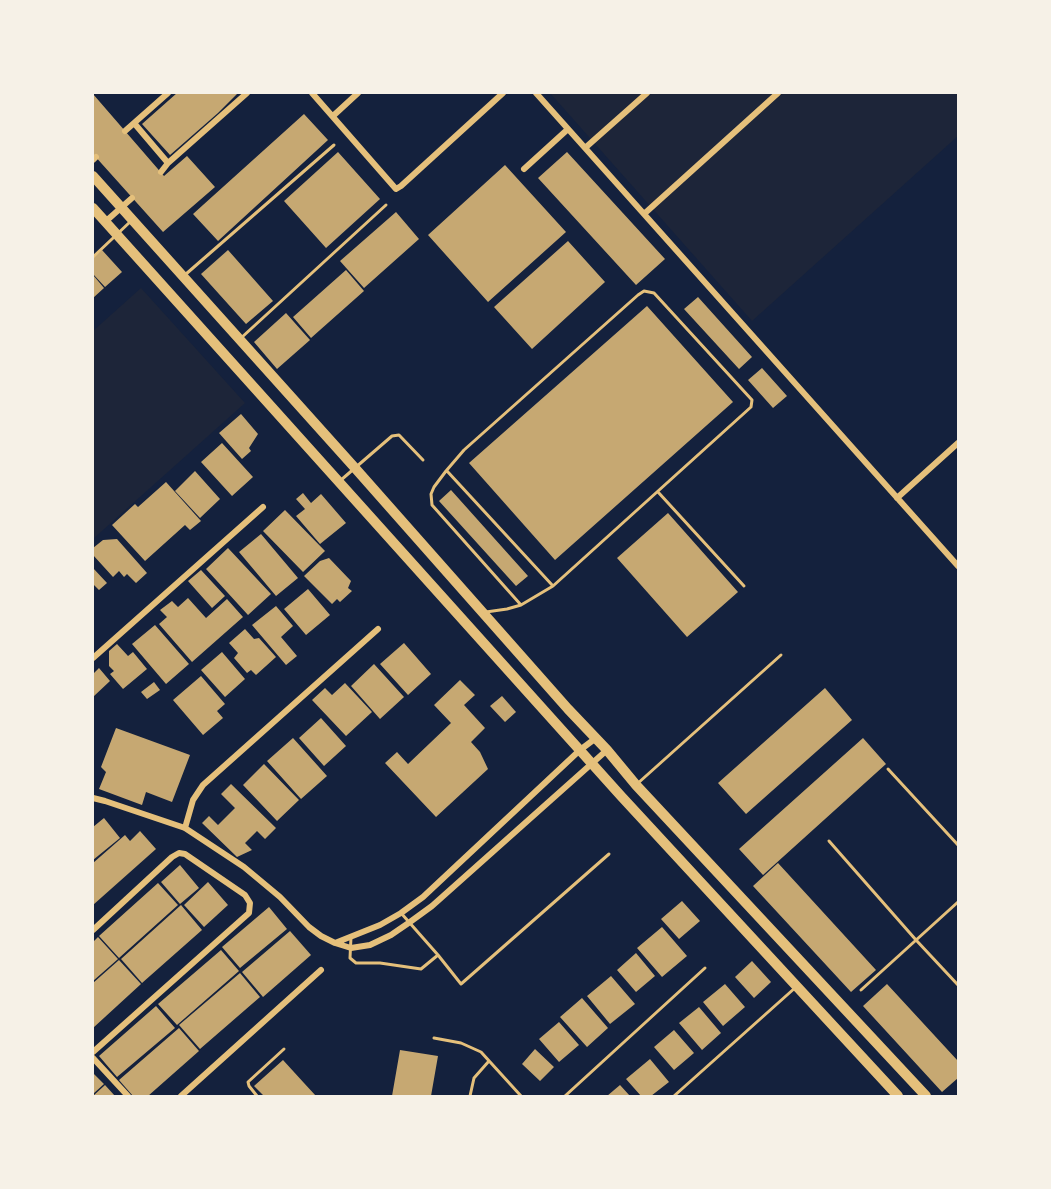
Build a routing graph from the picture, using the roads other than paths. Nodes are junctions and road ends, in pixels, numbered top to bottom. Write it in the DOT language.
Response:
graph roads {
  1 [pos="168,93"];
  2 [pos="247,93"];
  3 [pos="312,93"];
  4 [pos="358,93"];
  5 [pos="503,93"];
  6 [pos="536,93"];
  7 [pos="647,93"];
  8 [pos="778,93"];
  9 [pos="333,116"];
  10 [pos="134,123"];
  11 [pos="568,129"];
  12 [pos="125,131"];
  13 [pos="334,145"];
  14 [pos="585,148"];
  15 [pos="168,163"];
  16 [pos="524,169"];
  17 [pos="161,172"];
  18 [pos="93,176"];
  19 [pos="132,198"];
  20 [pos="387,205"];
  21 [pos="93,208"];
  22 [pos="122,208"];
  23 [pos="644,214"];
  24 [pos="132,220"];
  25 [pos="105,222"];
  26 [pos="117,234"];
  27 [pos="93,257"];
  28 [pos="183,277"];
  29 [pos="239,339"];
  30 [pos="958,443"];
  31 [pos="423,460"];
  32 [pos="355,468"];
  33 [pos="446,471"];
  34 [pos="340,482"];
  35 [pos="658,492"];
  36 [pos="897,498"];
  37 [pos="263,507"];
  38 [pos="958,566"];
  39 [pos="554,586"];
  40 [pos="744,586"];
  41 [pos="521,605"];
  42 [pos="482,613"];
  43 [pos="378,629"];
  44 [pos="781,655"];
  45 [pos="93,658"];
  46 [pos="596,738"];
  47 [pos="580,750"];
  48 [pos="607,750"];
  49 [pos="592,764"];
  50 [pos="888,769"];
  51 [pos="636,785"];
  52 [pos="93,798"];
  53 [pos="185,828"];
  54 [pos="829,841"];
  55 [pos="958,845"];
  56 [pos="609,854"];
  57 [pos="958,902"];
  58 [pos="401,913"];
  59 [pos="410,922"];
  60 [pos="93,930"];
  61 [pos="351,937"];
  62 [pos="916,940"];
  63 [pos="335,943"];
  64 [pos="351,948"];
  65 [pos="438,955"];
  66 [pos="705,968"];
  67 [pos="321,970"];
  68 [pos="958,985"];
  69 [pos="797,987"];
  70 [pos="861,990"];
  71 [pos="434,1038"];
  72 [pos="284,1049"];
  73 [pos="93,1052"];
  74 [pos="93,1058"];
  75 [pos="489,1061"];
  76 [pos="128,1096"];
  77 [pos="181,1096"];
  78 [pos="257,1096"];
  79 [pos="470,1096"];
  80 [pos="521,1096"];
  81 [pos="565,1096"];
  82 [pos="674,1096"];
  83 [pos="898,1096"];
  84 [pos="926,1096"];
  1 -- 10 [label="street"];
  2 -- 15 [label="street"];
  3 -- 9 [label="street"];
  4 -- 9 [label="street"];
  5 -- 9 [label="street"];
  6 -- 11 [label="street"];
  7 -- 14 [label="street"];
  8 -- 23 [label="street"];
  10 -- 12 [label="street"];
  10 -- 15 [label="street"];
  11 -- 14 [label="street"];
  11 -- 16 [label="street"];
  13 -- 28 [label="lane"];
  14 -- 23 [label="street"];
  15 -- 17 [label="street"];
  18 -- 22 [label="main road"];
  19 -- 22 [label="street"];
  20 -- 29 [label="lane"];
  21 -- 25 [label="main road"];
  22 -- 24 [label="main road"];
  22 -- 25 [label="street"];
  23 -- 36 [label="street"];
  24 -- 26 [label="lane"];
  24 -- 28 [label="main road"];
  25 -- 26 [label="main road"];
  26 -- 27 [label="lane"];
  26 -- 34 [label="main road"];
  28 -- 29 [label="main road"];
  29 -- 32 [label="main road"];
  30 -- 36 [label="street"];
  31 -- 32 [label="lane"];
  32 -- 34 [label="lane"];
  32 -- 42 [label="main road"];
  33 -- 35 [label="lane"];
  33 -- 39 [label="lane"];
  33 -- 41 [label="lane"];
  34 -- 47 [label="main road"];
  35 -- 39 [label="lane"];
  35 -- 40 [label="lane"];
  36 -- 38 [label="street"];
  37 -- 45 [label="street"];
  39 -- 41 [label="lane"];
  41 -- 42 [label="lane"];
  42 -- 46 [label="main road"];
  43 -- 53 [label="street"];
  44 -- 51 [label="lane"];
  46 -- 47 [label="street"];
  46 -- 48 [label="main road"];
  47 -- 49 [label="main road"];
  47 -- 58 [label="street"];
  48 -- 49 [label="street"];
  48 -- 51 [label="main road"];
  49 -- 59 [label="street"];
  49 -- 69 [label="main road"];
  50 -- 55 [label="lane"];
  51 -- 84 [label="main road"];
  52 -- 53 [label="street"];
  53 -- 63 [label="street"];
  54 -- 62 [label="lane"];
  56 -- 65 [label="lane"];
  57 -- 62 [label="lane"];
  58 -- 59 [label="lane"];
  58 -- 61 [label="street"];
  59 -- 64 [label="street"];
  59 -- 65 [label="lane"];
  60 -- 73 [label="street"];
  61 -- 63 [label="street"];
  61 -- 64 [label="lane"];
  62 -- 68 [label="lane"];
  62 -- 70 [label="lane"];
  63 -- 64 [label="street"];
  64 -- 65 [label="lane"];
  66 -- 81 [label="lane"];
  67 -- 77 [label="street"];
  69 -- 82 [label="lane"];
  69 -- 83 [label="main road"];
  71 -- 75 [label="lane"];
  72 -- 78 [label="lane"];
  74 -- 76 [label="street"];
  75 -- 79 [label="lane"];
  75 -- 80 [label="lane"];
}
